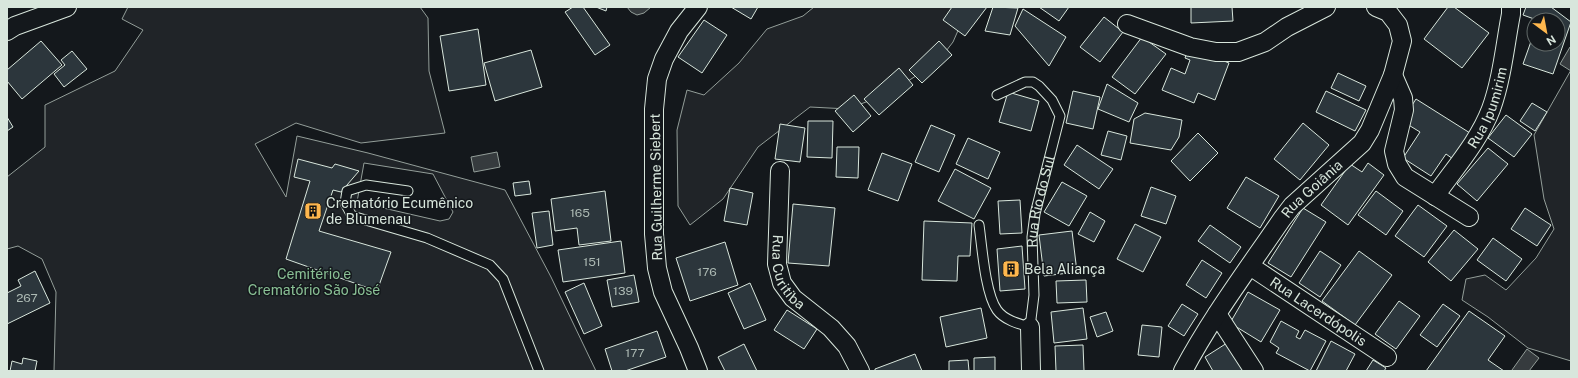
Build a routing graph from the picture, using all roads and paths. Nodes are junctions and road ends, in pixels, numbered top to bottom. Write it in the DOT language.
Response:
graph roads {
  1 [pos="67,7"];
  2 [pos="698,7"];
  3 [pos="1326,7"];
  4 [pos="1376,7"];
  5 [pos="1511,7"];
  6 [pos="1127,24"];
  7 [pos="7,31"];
  8 [pos="1392,75"];
  9 [pos="997,96"];
  10 [pos="780,171"];
  11 [pos="408,191"];
  12 [pos="1435,196"];
  13 [pos="1469,217"];
  14 [pos="979,224"];
  15 [pos="1250,266"];
  16 [pos="1217,314"];
  17 [pos="1030,328"];
  18 [pos="1386,357"];
  19 [pos="539,371"];
  20 [pos="698,371"];
  21 [pos="860,371"];
  22 [pos="1031,371"];
  23 [pos="1183,371"];
  24 [pos="1254,371"];
  1 -- 7 [label="street"];
  2 -- 20 [label="street, Rua Guilherme Siebert"];
  3 -- 6 [label="street"];
  4 -- 8 [label="street, Rua Goiânia"];
  5 -- 12 [label="street, Rua Ipumirim"];
  8 -- 12 [label="street"];
  8 -- 15 [label="street, Rua Goiânia"];
  9 -- 17 [label="lane, Rua Rio do Sul"];
  10 -- 21 [label="street, Rua Curitiba"];
  11 -- 19 [label="lane"];
  12 -- 13 [label="street"];
  14 -- 17 [label="lane"];
  15 -- 16 [label="street, Rua Goiânia"];
  15 -- 18 [label="street, Rua Lacerdópolis"];
  16 -- 23 [label="street, Rua Goiânia"];
  16 -- 24 [label="street"];
  17 -- 22 [label="street, Rua Rio do Sul"];
}
